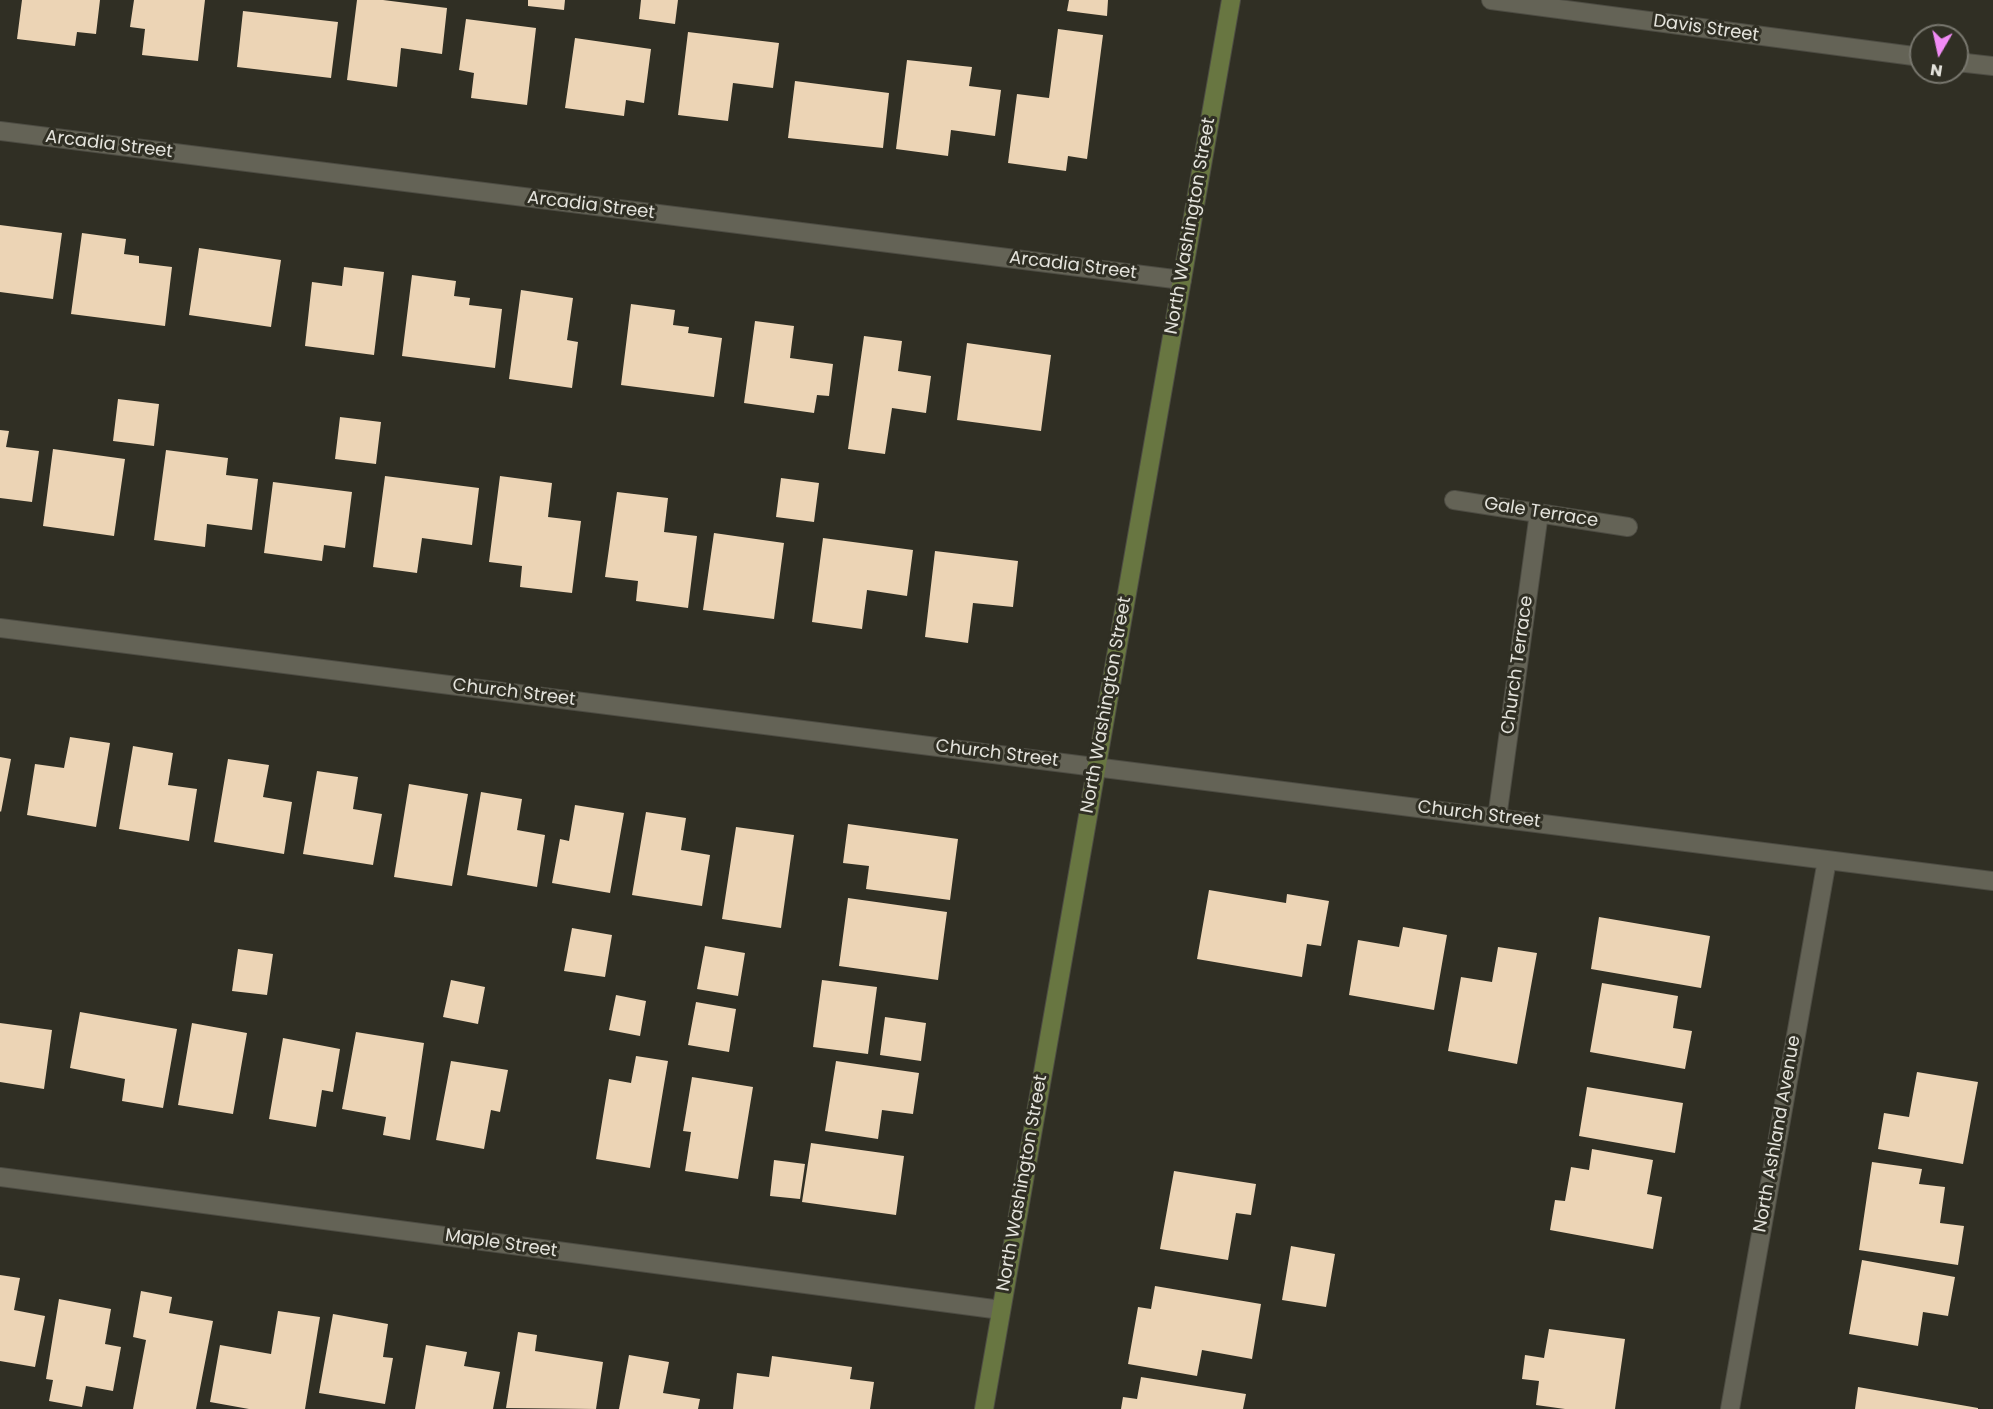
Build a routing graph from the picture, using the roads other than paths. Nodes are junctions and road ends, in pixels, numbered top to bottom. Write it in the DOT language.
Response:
graph roads {
  1 [pos="1231,0"];
  2 [pos="1491,0"];
  3 [pos="1909,55"];
  4 [pos="1969,63"];
  5 [pos="1993,66"];
  6 [pos="0,131"];
  7 [pos="1182,280"];
  8 [pos="1454,500"];
  9 [pos="1539,513"];
  10 [pos="1628,527"];
  11 [pos="0,628"];
  12 [pos="1097,766"];
  13 [pos="1497,818"];
  14 [pos="1827,860"];
  15 [pos="1993,881"];
  16 [pos="0,1177"];
  17 [pos="1001,1310"];
  18 [pos="984,1409"];
  19 [pos="1730,1409"];
  1 -- 7 [label="street, North Washington Street"];
  2 -- 3 [label="street, Davis Street"];
  4 -- 5 [label="street"];
  6 -- 7 [label="street, Arcadia Street"];
  7 -- 12 [label="street, North Washington Street"];
  8 -- 9 [label="street, Gale Terrace"];
  9 -- 10 [label="street, Gale Terrace"];
  9 -- 13 [label="street, Church Terrace"];
  11 -- 12 [label="street, Church Street"];
  12 -- 13 [label="street, Church Street"];
  12 -- 17 [label="street, North Washington Street"];
  13 -- 14 [label="street, Church Street"];
  14 -- 15 [label="street, Church Street"];
  14 -- 19 [label="street, North Ashland Avenue"];
  16 -- 17 [label="street, Maple Street"];
  17 -- 18 [label="street, North Washington Street"];
}
